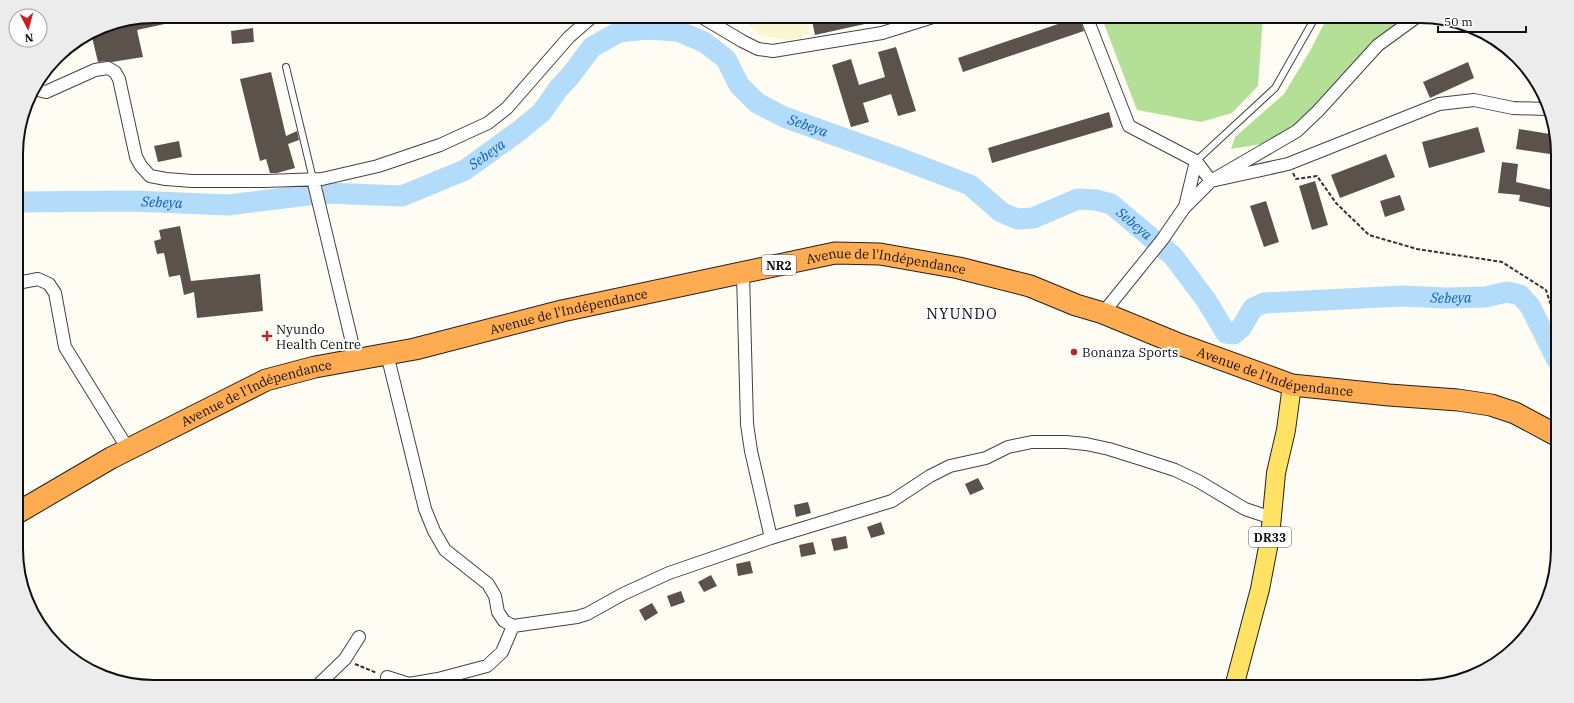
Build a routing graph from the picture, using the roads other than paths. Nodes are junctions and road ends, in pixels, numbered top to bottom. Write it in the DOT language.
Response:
graph roads {
  1 [pos="584,23"];
  2 [pos="712,23"];
  3 [pos="914,23"];
  4 [pos="1089,23"];
  5 [pos="1312,23"];
  6 [pos="1408,23"];
  7 [pos="286,67"];
  8 [pos="40,90"];
  9 [pos="1543,109"];
  10 [pos="1196,161"];
  11 [pos="1212,181"];
  12 [pos="316,190"];
  13 [pos="1184,208"];
  14 [pos="743,273"];
  15 [pos="23,281"];
  16 [pos="1103,313"];
  17 [pos="387,354"];
  18 [pos="356,359"];
  19 [pos="1292,385"];
  20 [pos="1551,432"];
  21 [pos="128,449"];
  22 [pos="23,505"];
  23 [pos="1272,518"];
  24 [pos="771,538"];
  25 [pos="513,626"];
  26 [pos="359,637"];
  27 [pos="387,677"];
  28 [pos="323,680"];
  29 [pos="396,680"];
  30 [pos="432,680"];
  31 [pos="1236,680"];
  1 -- 12 [label="street"];
  2 -- 3 [label="street"];
  4 -- 10 [label="street"];
  5 -- 10 [label="lane"];
  6 -- 11 [label="street"];
  7 -- 12 [label="lane"];
  8 -- 12 [label="street"];
  9 -- 11 [label="street"];
  10 -- 11 [label="street"];
  10 -- 13 [label="street"];
  11 -- 13 [label="street"];
  12 -- 18 [label="street"];
  13 -- 16 [label="street"];
  14 -- 16 [label="highway, Avenue de l'Indépendance / NR2"];
  14 -- 17 [label="highway, Avenue de l'Indépendance / NR2"];
  14 -- 24 [label="street"];
  15 -- 21 [label="street"];
  16 -- 19 [label="highway, Avenue de l'Indépendance / NR2"];
  17 -- 18 [label="highway, Avenue de l'Indépendance / NR2"];
  17 -- 25 [label="street"];
  18 -- 21 [label="highway, Avenue de l'Indépendance / NR2"];
  19 -- 20 [label="highway, Avenue de l'Indépendance / NR2"];
  19 -- 23 [label="main road, DR33"];
  21 -- 22 [label="highway, Avenue de l'Indépendance / NR2"];
  23 -- 24 [label="street"];
  23 -- 31 [label="main road, DR33"];
  24 -- 25 [label="street"];
  25 -- 30 [label="street"];
  26 -- 28 [label="street"];
  27 -- 29 [label="street"];
}
